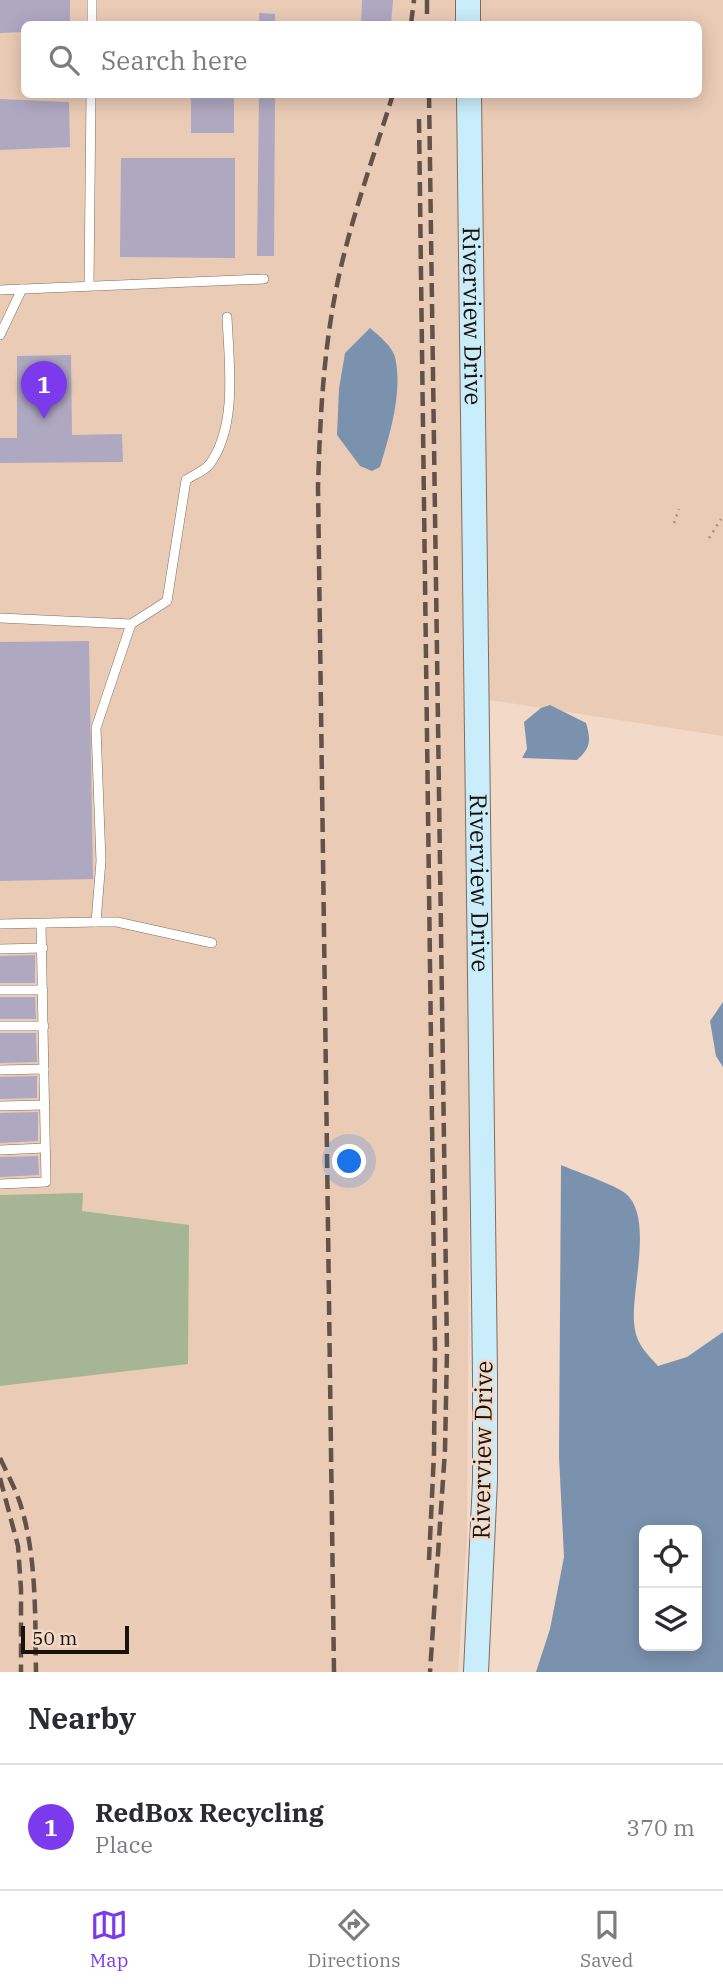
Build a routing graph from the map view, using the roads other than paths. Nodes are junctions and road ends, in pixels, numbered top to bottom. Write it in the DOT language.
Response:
graph roads {
  1 [pos="92,0"];
  2 [pos="468,0"];
  3 [pos="92,21"];
  4 [pos="468,21"];
  5 [pos="91,98"];
  6 [pos="469,98"];
  7 [pos="264,279"];
  8 [pos="89,285"];
  9 [pos="22,289"];
  10 [pos="0,290"];
  11 [pos="227,317"];
  12 [pos="0,335"];
  13 [pos="0,618"];
  14 [pos="131,625"];
  15 [pos="96,922"];
  16 [pos="0,924"];
  17 [pos="41,925"];
  18 [pos="212,943"];
  19 [pos="0,948"];
  20 [pos="43,948"];
  21 [pos="0,990"];
  22 [pos="43,990"];
  23 [pos="0,1026"];
  24 [pos="44,1026"];
  25 [pos="44,1069"];
  26 [pos="0,1070"];
  27 [pos="45,1105"];
  28 [pos="0,1107"];
  29 [pos="46,1148"];
  30 [pos="0,1150"];
  31 [pos="0,1184"];
  32 [pos="476,1672"];
  1 -- 3 [label="lane"];
  2 -- 4 [label="street"];
  5 -- 8 [label="lane"];
  6 -- 32 [label="street, Riverview Drive"];
  7 -- 8 [label="lane"];
  8 -- 9 [label="lane"];
  9 -- 10 [label="lane"];
  9 -- 12 [label="lane"];
  11 -- 14 [label="lane"];
  13 -- 14 [label="lane"];
  14 -- 15 [label="lane"];
  15 -- 17 [label="lane"];
  15 -- 18 [label="lane"];
  16 -- 17 [label="lane"];
  17 -- 20 [label="lane"];
  19 -- 20 [label="lane"];
  20 -- 22 [label="lane"];
  21 -- 22 [label="lane"];
  22 -- 24 [label="lane"];
  23 -- 24 [label="lane"];
  24 -- 25 [label="lane"];
  25 -- 26 [label="lane"];
  25 -- 27 [label="lane"];
  27 -- 28 [label="lane"];
  27 -- 29 [label="lane"];
  29 -- 30 [label="lane"];
  29 -- 31 [label="lane"];
}
